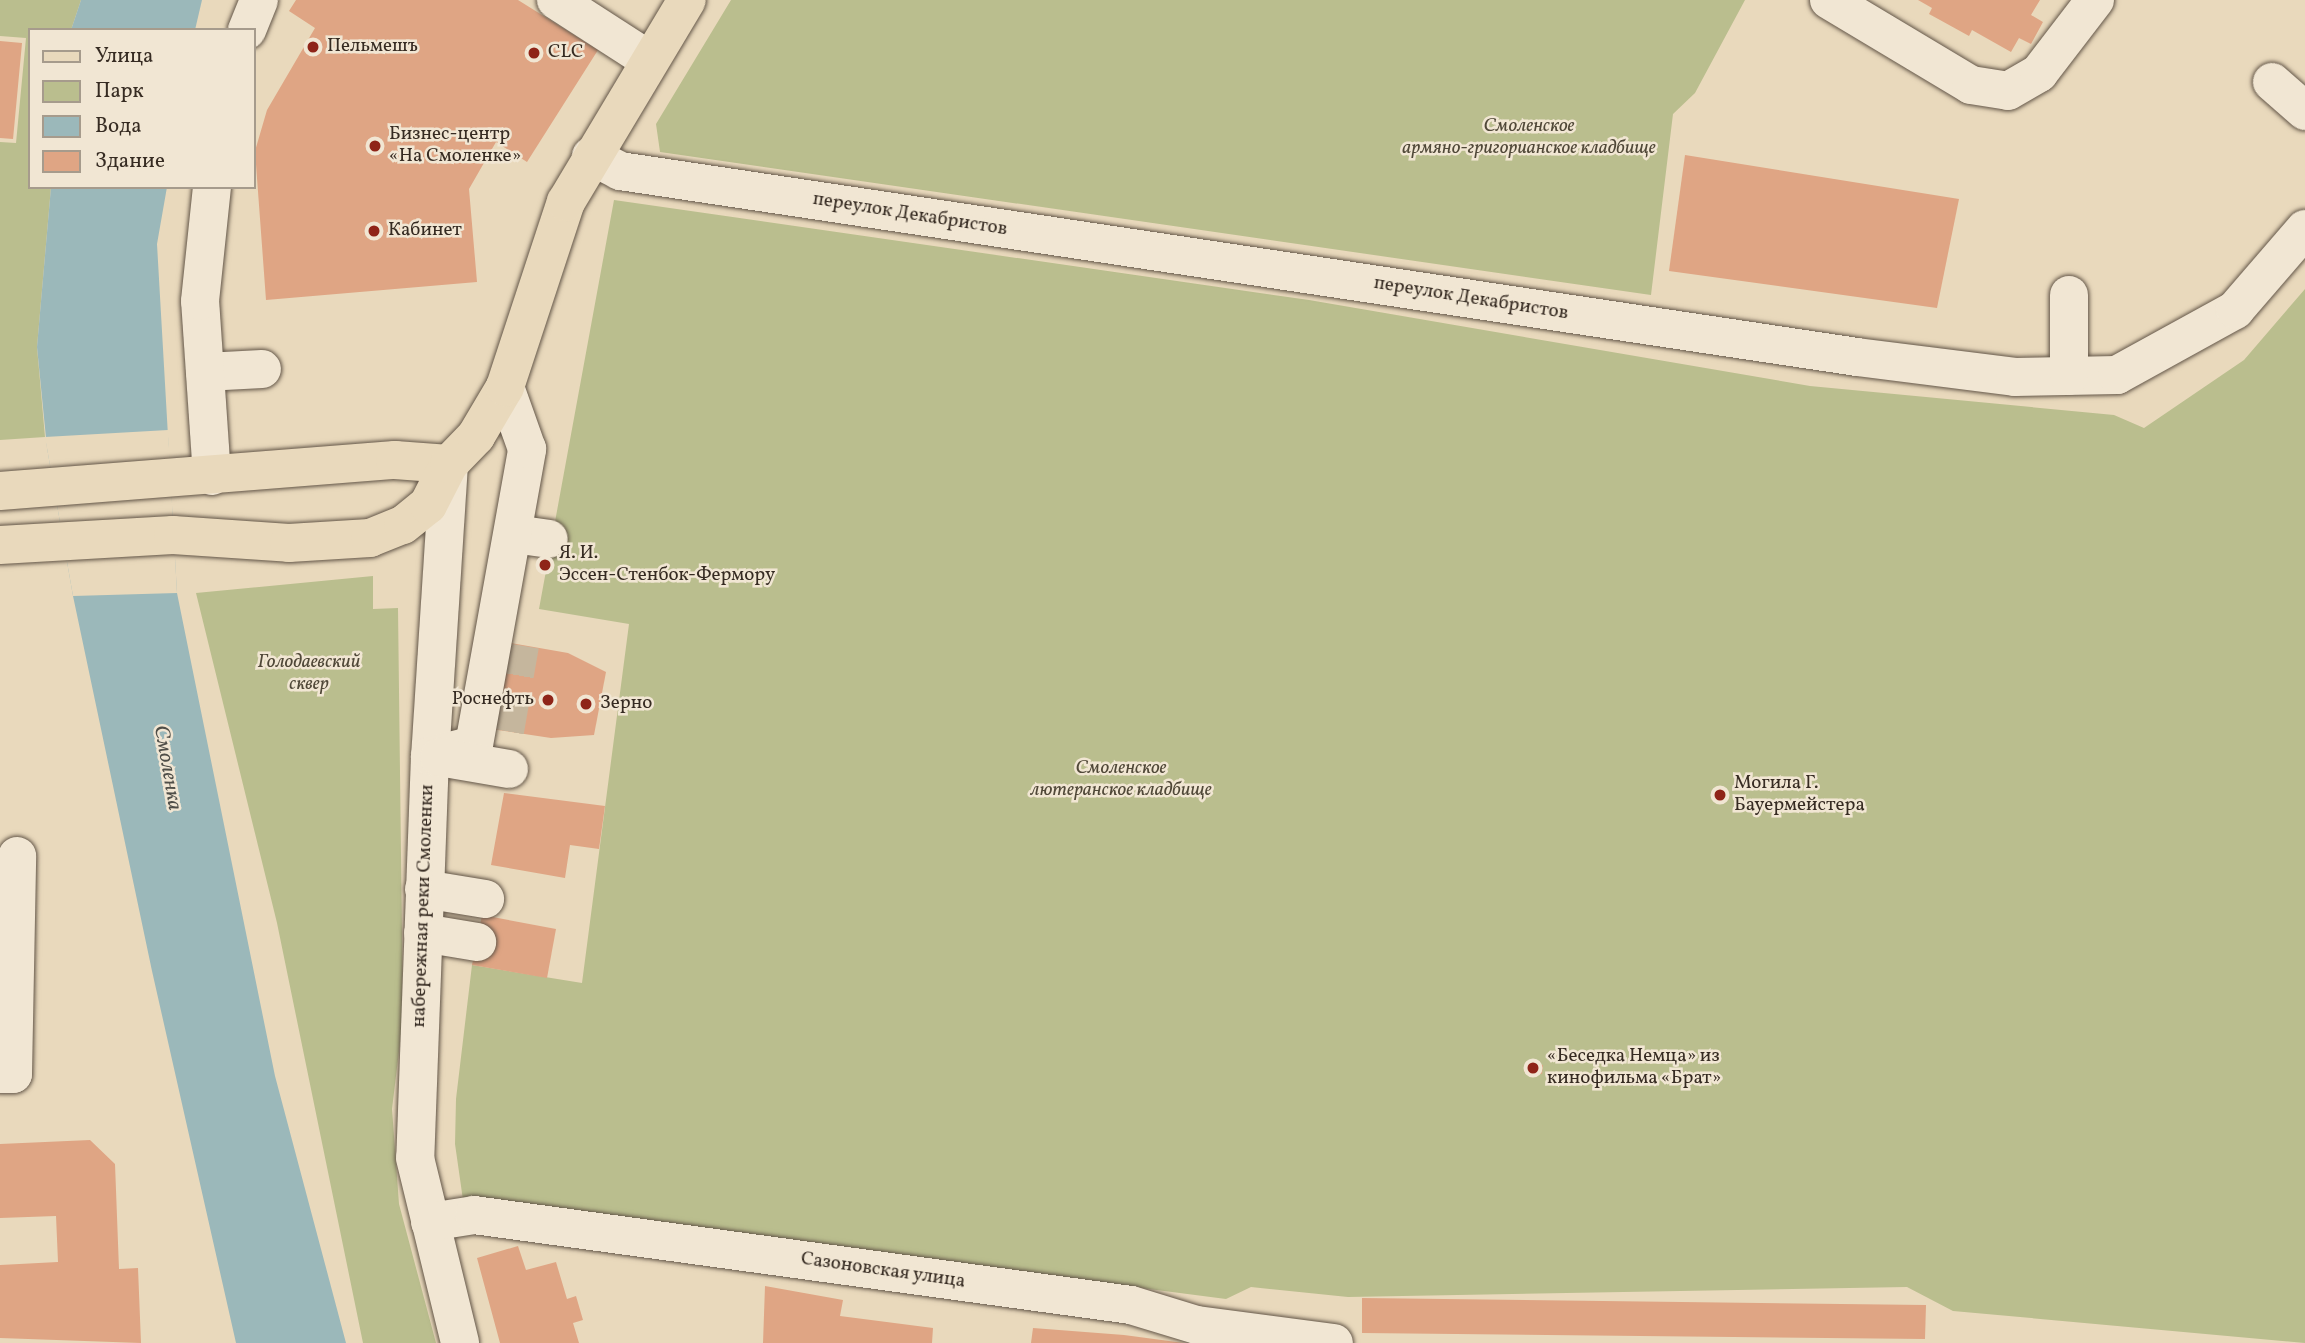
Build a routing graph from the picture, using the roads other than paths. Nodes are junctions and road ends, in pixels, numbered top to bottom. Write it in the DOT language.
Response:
graph roads {
  1 [pos="259,0"];
  2 [pos="556,0"];
  3 [pos="687,0"];
  4 [pos="1829,0"];
  5 [pos="2095,0"];
  6 [pos="248,28"];
  7 [pos="649,60"];
  8 [pos="2272,82"];
  9 [pos="2305,111"];
  10 [pos="591,156"];
  11 [pos="212,189"];
  12 [pos="2305,229"];
  13 [pos="2069,295"];
  14 [pos="262,369"];
  15 [pos="205,372"];
  16 [pos="2069,376"];
  17 [pos="505,387"];
  18 [pos="449,464"];
  19 [pos="212,476"];
  20 [pos="0,491"];
  21 [pos="0,545"];
  22 [pos="430,756"];
  23 [pos="509,769"];
  24 [pos="17,856"];
  25 [pos="424,889"];
  26 [pos="485,899"];
  27 [pos="423,933"];
  28 [pos="477,942"];
  29 [pos="0,1074"];
  30 [pos="429,1222"];
  31 [pos="460,1343"];
  32 [pos="1334,1343"];
  1 -- 6 [label="street"];
  2 -- 7 [label="street"];
  3 -- 7 [label="main road"];
  4 -- 5 [label="street"];
  7 -- 10 [label="main road"];
  8 -- 9 [label="street"];
  10 -- 16 [label="street, переулок Декабристов"];
  10 -- 17 [label="main road"];
  11 -- 15 [label="street"];
  12 -- 16 [label="street, переулок Декабристов"];
  13 -- 16 [label="street"];
  14 -- 15 [label="street"];
  15 -- 19 [label="street"];
  17 -- 18 [label="main road"];
  17 -- 22 [label="street"];
  18 -- 19 [label="main road"];
  18 -- 21 [label="main road"];
  18 -- 22 [label="street, набережная реки Смоленки"];
  19 -- 20 [label="main road"];
  22 -- 23 [label="street"];
  22 -- 25 [label="street, набережная реки Смоленки"];
  24 -- 29 [label="street"];
  25 -- 26 [label="street"];
  25 -- 27 [label="street, набережная реки Смоленки"];
  27 -- 28 [label="street"];
  27 -- 30 [label="street, набережная реки Смоленки"];
  30 -- 31 [label="street, набережная реки Смоленки"];
  30 -- 32 [label="street, Сазоновская улица"];
}
